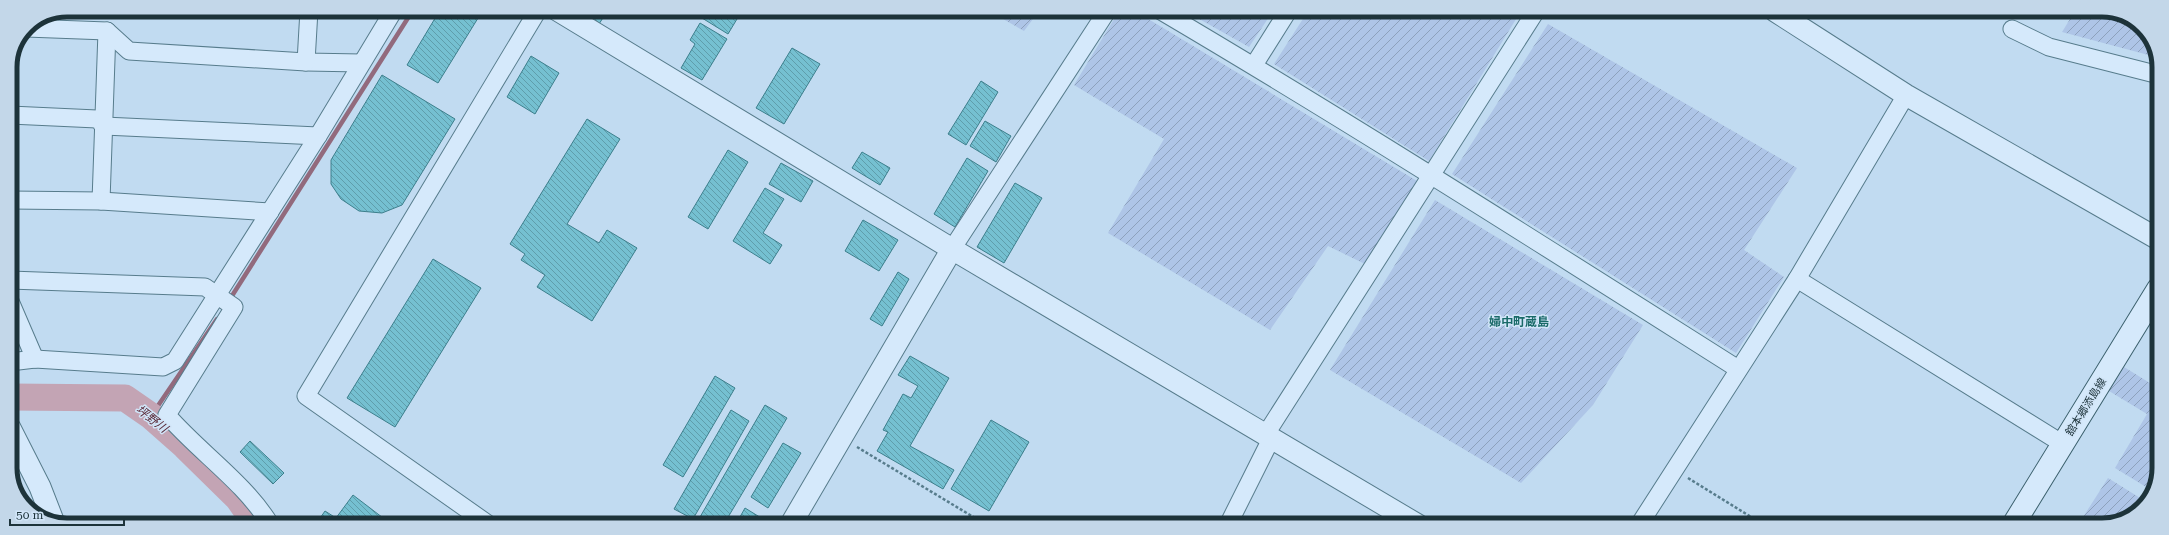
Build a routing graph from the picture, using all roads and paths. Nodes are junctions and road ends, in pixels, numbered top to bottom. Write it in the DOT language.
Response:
graph roads {
  1 [pos="309,17"];
  2 [pos="390,17"];
  3 [pos="534,17"];
  4 [pos="570,17"];
  5 [pos="1103,17"];
  6 [pos="1171,17"];
  7 [pos="1284,17"];
  8 [pos="1532,17"];
  9 [pos="1784,17"];
  10 [pos="36,28"];
  11 [pos="2012,29"];
  12 [pos="107,31"];
  13 [pos="306,62"];
  14 [pos="361,63"];
  15 [pos="1254,65"];
  16 [pos="2152,73"];
  17 [pos="1906,95"];
  18 [pos="17,115"];
  19 [pos="104,126"];
  20 [pos="318,136"];
  21 [pos="1432,176"];
  22 [pos="17,200"];
  23 [pos="101,201"];
  24 [pos="270,212"];
  25 [pos="2152,236"];
  26 [pos="952,249"];
  27 [pos="1797,279"];
  28 [pos="17,280"];
  29 [pos="216,294"];
  30 [pos="2152,300"];
  31 [pos="17,318"];
  32 [pos="35,360"];
  33 [pos="17,361"];
  34 [pos="1738,369"];
  35 [pos="1269,436"];
  36 [pos="842,438"];
  37 [pos="17,442"];
  38 [pos="2063,444"];
  39 [pos="1674,470"];
  40 [pos="51,515"];
  41 [pos="265,518"];
  42 [pos="479,518"];
  43 [pos="795,518"];
  44 [pos="975,518"];
  45 [pos="1231,518"];
  46 [pos="1406,518"];
  47 [pos="1643,518"];
  48 [pos="1753,518"];
  49 [pos="2017,518"];
  1 -- 13 [label="street"];
  2 -- 14 [label="street"];
  3 -- 42 [label="street"];
  4 -- 26 [label="street"];
  5 -- 26 [label="street"];
  6 -- 15 [label="street"];
  7 -- 15 [label="street"];
  8 -- 21 [label="street"];
  9 -- 17 [label="street"];
  10 -- 12 [label="street"];
  11 -- 16 [label="street"];
  12 -- 13 [label="street"];
  12 -- 19 [label="street"];
  13 -- 14 [label="street"];
  14 -- 20 [label="street"];
  15 -- 21 [label="street"];
  17 -- 25 [label="street"];
  17 -- 27 [label="street"];
  18 -- 19 [label="street"];
  19 -- 20 [label="street"];
  19 -- 23 [label="street"];
  20 -- 24 [label="street"];
  21 -- 34 [label="street"];
  21 -- 35 [label="street"];
  22 -- 23 [label="street"];
  23 -- 24 [label="street"];
  24 -- 29 [label="street"];
  26 -- 35 [label="street"];
  26 -- 36 [label="street"];
  27 -- 34 [label="street"];
  27 -- 38 [label="street"];
  28 -- 29 [label="street"];
  29 -- 32 [label="street"];
  29 -- 41 [label="street"];
  30 -- 38 [label="main road, 舘本郷添島線"];
  31 -- 32 [label="street"];
  32 -- 33 [label="street"];
  34 -- 39 [label="street"];
  35 -- 45 [label="street"];
  35 -- 46 [label="street"];
  36 -- 43 [label="street"];
  36 -- 44 [label="path"];
  37 -- 40 [label="street"];
  38 -- 49 [label="main road, 舘本郷添島線"];
  39 -- 47 [label="street"];
  39 -- 48 [label="path"];
}
